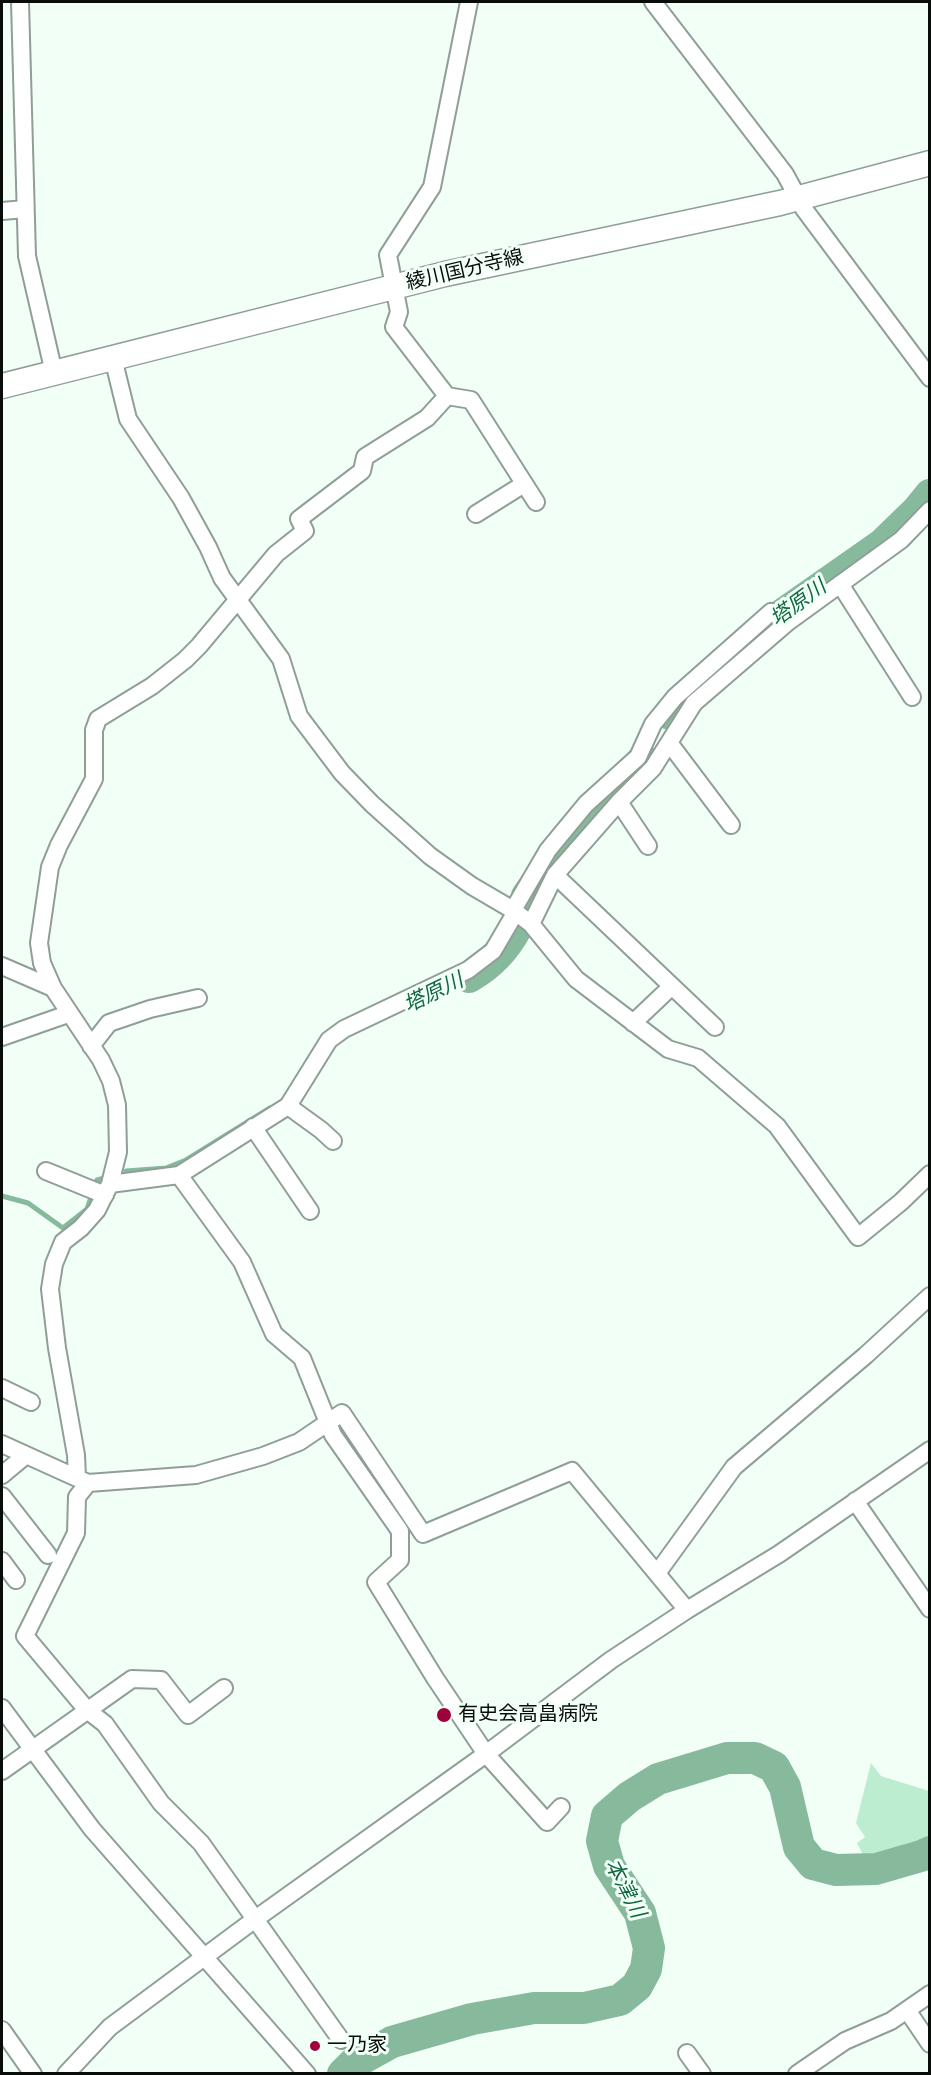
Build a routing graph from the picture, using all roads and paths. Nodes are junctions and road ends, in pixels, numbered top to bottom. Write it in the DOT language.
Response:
graph roads {
  1 [pos="20,2"];
  2 [pos="469,2"];
  3 [pos="653,2"];
  4 [pos="930,163"];
  5 [pos="798,198"];
  6 [pos="25,209"];
  7 [pos="2,212"];
  8 [pos="395,287"];
  9 [pos="113,358"];
  10 [pos="54,373"];
  11 [pos="930,378"];
  12 [pos="2,386"];
  13 [pos="447,396"];
  14 [pos="524,483"];
  15 [pos="536,502"];
  16 [pos="930,510"];
  17 [pos="476,514"];
  18 [pos="840,584"];
  19 [pos="237,600"];
  20 [pos="788,622"];
  21 [pos="912,697"];
  22 [pos="653,724"];
  23 [pos="673,736"];
  24 [pos="619,802"];
  25 [pos="731,825"];
  26 [pos="648,846"];
  27 [pos="555,875"];
  28 [pos="513,910"];
  29 [pos="531,924"];
  30 [pos="2,966"];
  31 [pos="672,986"];
  32 [pos="53,988"];
  33 [pos="198,998"];
  34 [pos="68,1014"];
  35 [pos="633,1023"];
  36 [pos="715,1027"];
  37 [pos="2,1037"];
  38 [pos="91,1046"];
  39 [pos="288,1106"];
  40 [pos="253,1127"];
  41 [pos="333,1141"];
  42 [pos="46,1171"];
  43 [pos="179,1174"];
  44 [pos="930,1174"];
  45 [pos="106,1191"];
  46 [pos="309,1211"];
  47 [pos="930,1296"];
  48 [pos="2,1389"];
  49 [pos="31,1402"];
  50 [pos="328,1422"];
  51 [pos="2,1444"];
  52 [pos="930,1450"];
  53 [pos="26,1455"];
  54 [pos="2,1474"];
  55 [pos="83,1481"];
  56 [pos="2,1496"];
  57 [pos="855,1501"];
  58 [pos="48,1555"];
  59 [pos="2,1561"];
  60 [pos="658,1572"];
  61 [pos="16,1580"];
  62 [pos="930,1609"];
  63 [pos="687,1610"];
  64 [pos="224,1688"];
  65 [pos="2,1707"];
  66 [pos="87,1710"];
  67 [pos="32,1751"];
  68 [pos="486,1754"];
  69 [pos="2,1771"];
  70 [pos="561,1807"];
  71 [pos="254,1920"];
  72 [pos="205,1958"];
  73 [pos="930,1994"];
  74 [pos="907,2010"];
  75 [pos="2,2030"];
  76 [pos="341,2040"];
  77 [pos="930,2044"];
  78 [pos="687,2053"];
  79 [pos="808,2071"];
  80 [pos="33,2073"];
  81 [pos="66,2073"];
  82 [pos="307,2073"];
  83 [pos="702,2073"];
  1 -- 6 [label="street"];
  2 -- 8 [label="street"];
  3 -- 5 [label="street"];
  4 -- 5 [label="main road, 綾川国分寺線"];
  5 -- 8 [label="main road, 綾川国分寺線"];
  5 -- 11 [label="street"];
  6 -- 7 [label="street"];
  6 -- 10 [label="street"];
  8 -- 9 [label="main road, 綾川国分寺線"];
  8 -- 13 [label="street"];
  9 -- 10 [label="main road, 綾川国分寺線"];
  9 -- 19 [label="street"];
  10 -- 12 [label="main road, 綾川国分寺線"];
  13 -- 14 [label="street"];
  13 -- 19 [label="street"];
  14 -- 15 [label="street"];
  14 -- 17 [label="street"];
  16 -- 18 [label="street"];
  18 -- 20 [label="street"];
  18 -- 21 [label="street"];
  19 -- 28 [label="street"];
  19 -- 32 [label="street"];
  20 -- 22 [label="street"];
  20 -- 23 [label="street"];
  22 -- 23 [label="street"];
  22 -- 28 [label="street"];
  23 -- 24 [label="street"];
  23 -- 25 [label="street"];
  24 -- 26 [label="street"];
  24 -- 27 [label="street"];
  27 -- 29 [label="street"];
  27 -- 31 [label="street"];
  28 -- 29 [label="street"];
  28 -- 39 [label="street"];
  29 -- 35 [label="street"];
  30 -- 32 [label="street"];
  31 -- 35 [label="street"];
  31 -- 36 [label="street"];
  32 -- 34 [label="street"];
  33 -- 38 [label="street"];
  34 -- 37 [label="street"];
  34 -- 38 [label="street"];
  35 -- 44 [label="street"];
  38 -- 45 [label="street"];
  39 -- 40 [label="street"];
  39 -- 41 [label="street"];
  40 -- 43 [label="street"];
  40 -- 46 [label="street"];
  42 -- 45 [label="street"];
  43 -- 45 [label="street"];
  43 -- 50 [label="street"];
  45 -- 55 [label="street"];
  47 -- 60 [label="street"];
  48 -- 49 [label="street"];
  50 -- 55 [label="street"];
  50 -- 60 [label="street"];
  50 -- 68 [label="street"];
  51 -- 53 [label="street"];
  52 -- 57 [label="street"];
  53 -- 54 [label="street"];
  53 -- 55 [label="street"];
  55 -- 66 [label="street"];
  56 -- 58 [label="street"];
  57 -- 62 [label="street"];
  57 -- 63 [label="street"];
  59 -- 61 [label="street"];
  60 -- 63 [label="street"];
  63 -- 68 [label="street"];
  64 -- 66 [label="street"];
  65 -- 67 [label="street"];
  66 -- 67 [label="street"];
  66 -- 71 [label="street"];
  67 -- 69 [label="street"];
  67 -- 72 [label="street"];
  68 -- 70 [label="street"];
  68 -- 71 [label="street"];
  71 -- 72 [label="street"];
  71 -- 76 [label="street"];
  72 -- 81 [label="street"];
  72 -- 82 [label="street"];
  73 -- 74 [label="street"];
  74 -- 77 [label="street"];
  74 -- 79 [label="street"];
  75 -- 80 [label="street"];
  78 -- 83 [label="street"];
}
